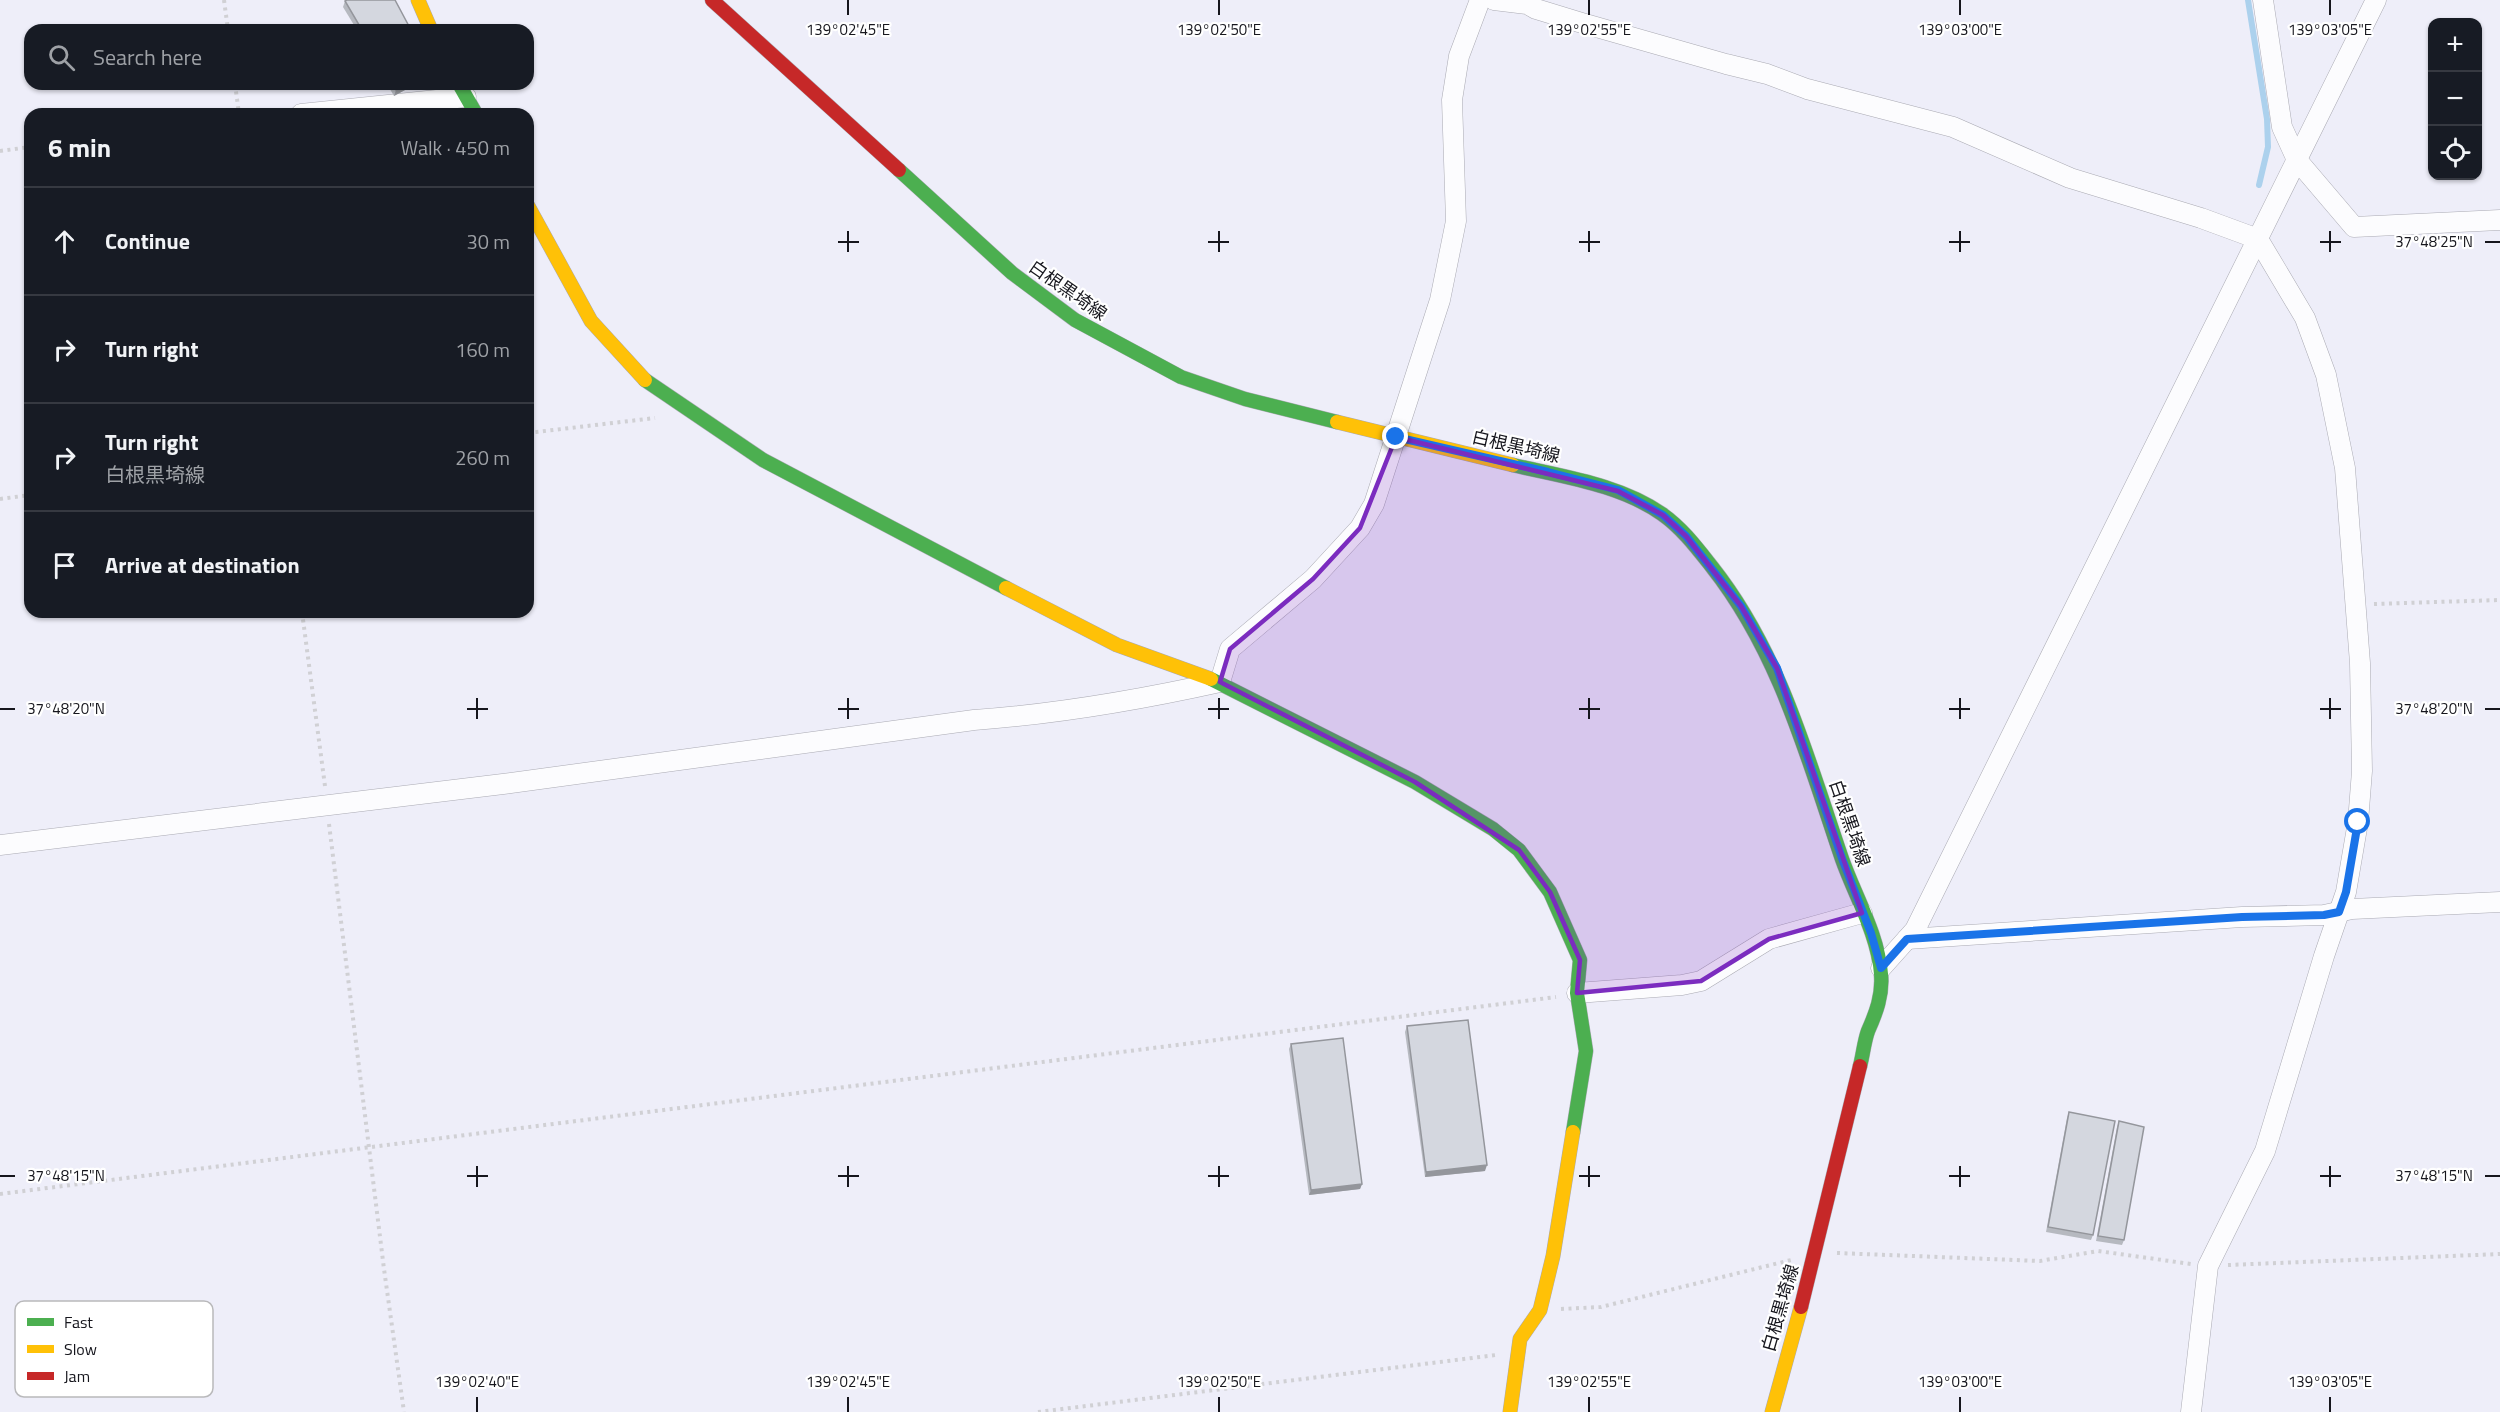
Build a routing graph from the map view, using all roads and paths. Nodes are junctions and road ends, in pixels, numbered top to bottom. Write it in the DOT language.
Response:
graph roads {
  1 [pos="224,0"];
  2 [pos="418,0"];
  3 [pos="712,0"];
  4 [pos="1480,0"];
  5 [pos="1494,0"];
  6 [pos="2264,0"];
  7 [pos="2376,0"];
  8 [pos="227,24"];
  9 [pos="428,24"];
  10 [pos="236,90"];
  11 [pos="462,90"];
  12 [pos="238,108"];
  13 [pos="341,108"];
  14 [pos="472,108"];
  15 [pos="24,148"];
  16 [pos="0,150"];
  17 [pos="2297,160"];
  18 [pos="534,217"];
  19 [pos="2500,220"];
  20 [pos="2258,239"];
  21 [pos="656,417"];
  22 [pos="534,432"];
  23 [pos="1396,437"];
  24 [pos="24,496"];
  25 [pos="0,499"];
  26 [pos="2500,600"];
  27 [pos="2356,604"];
  28 [pos="303,618"];
  29 [pos="1220,682"];
  30 [pos="326,804"];
  31 [pos="0,844"];
  32 [pos="2500,902"];
  33 [pos="2339,912"];
  34 [pos="1862,913"];
  35 [pos="1907,939"];
  36 [pos="1881,968"];
  37 [pos="1577,993"];
  38 [pos="370,1148"];
  39 [pos="0,1194"];
  40 [pos="1815,1254"];
  41 [pos="2500,1254"];
  42 [pos="2208,1266"];
  43 [pos="1540,1310"];
  44 [pos="1520,1351"];
  45 [pos="404,1412"];
  46 [pos="1038,1412"];
  47 [pos="1510,1412"];
  48 [pos="1772,1412"];
  49 [pos="2191,1412"];
  1 -- 8 [label="path"];
  2 -- 9 [label="main road"];
  3 -- 23 [label="main road, 白根黒埼線"];
  4 -- 23 [label="street"];
  5 -- 20 [label="street"];
  6 -- 17 [label="street"];
  7 -- 17 [label="street"];
  10 -- 12 [label="path"];
  11 -- 13 [label="street"];
  11 -- 14 [label="main road"];
  15 -- 16 [label="path"];
  17 -- 19 [label="street"];
  17 -- 20 [label="street"];
  18 -- 29 [label="main road"];
  20 -- 27 [label="street"];
  20 -- 35 [label="street"];
  21 -- 22 [label="path"];
  23 -- 29 [label="street"];
  23 -- 34 [label="main road, 白根黒埼線"];
  24 -- 25 [label="path"];
  26 -- 27 [label="path"];
  27 -- 33 [label="street"];
  28 -- 30 [label="path"];
  29 -- 30 [label="street"];
  29 -- 37 [label="main road"];
  30 -- 31 [label="street"];
  30 -- 38 [label="path"];
  32 -- 33 [label="street"];
  33 -- 35 [label="street"];
  33 -- 42 [label="street"];
  34 -- 36 [label="main road, 白根黒埼線"];
  34 -- 37 [label="street"];
  35 -- 36 [label="street"];
  36 -- 40 [label="main road, 白根黒埼線"];
  37 -- 38 [label="path"];
  37 -- 43 [label="main road"];
  38 -- 39 [label="path"];
  38 -- 45 [label="path"];
  40 -- 42 [label="path"];
  40 -- 43 [label="path"];
  40 -- 48 [label="main road, 白根黒埼線"];
  41 -- 42 [label="path"];
  42 -- 49 [label="street"];
  43 -- 44 [label="main road"];
  44 -- 46 [label="path"];
  44 -- 47 [label="main road"];
}
